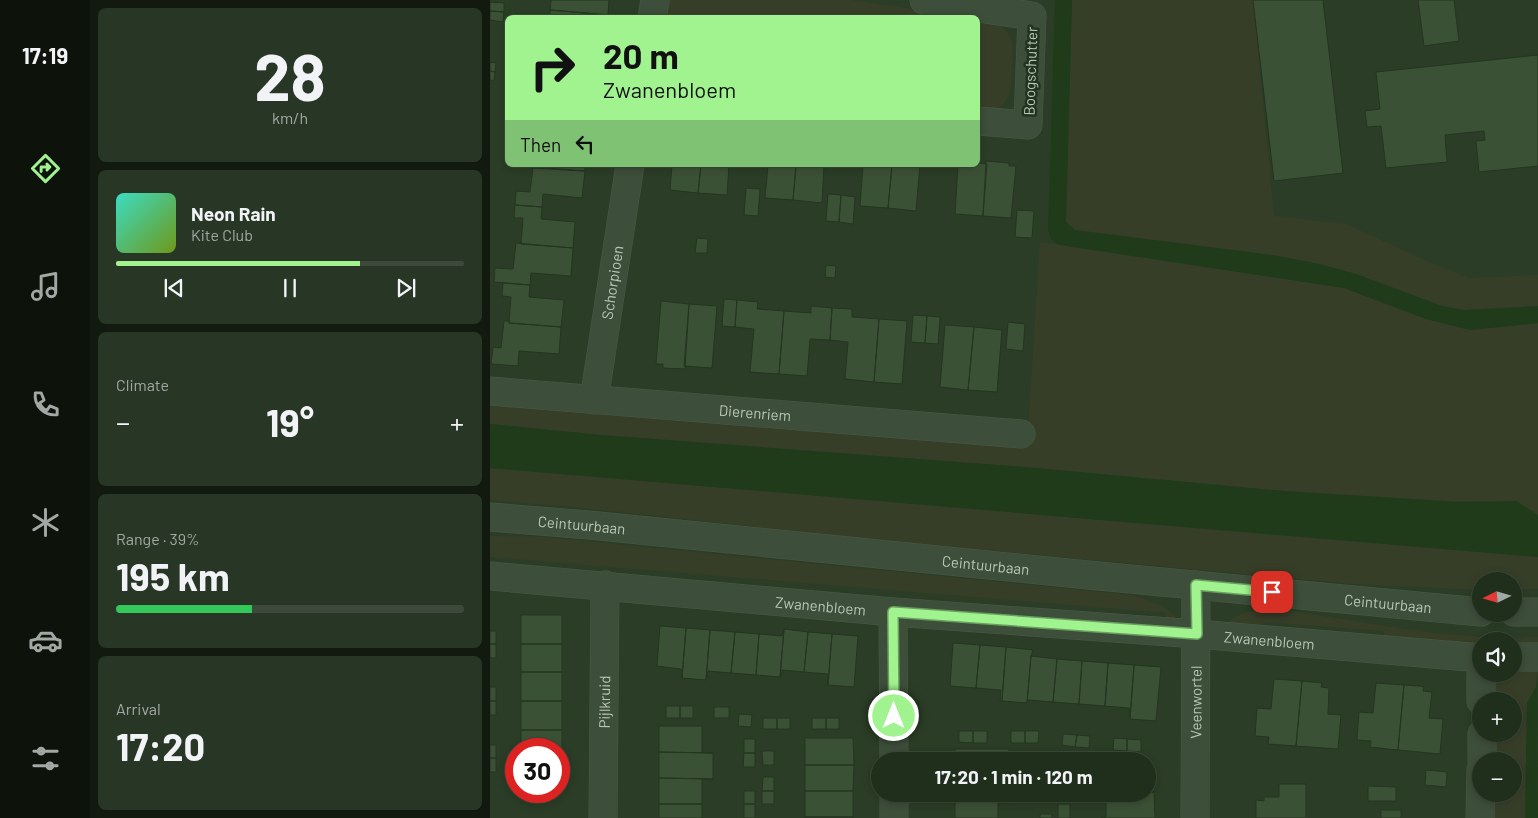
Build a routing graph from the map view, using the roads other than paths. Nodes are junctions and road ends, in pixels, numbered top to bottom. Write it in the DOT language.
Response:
graph roads {
  1 [pos="655,0"];
  2 [pos="924,0"];
  3 [pos="652,15"];
  4 [pos="980,121"];
  5 [pos="630,167"];
  6 [pos="490,391"];
  7 [pos="594,400"];
  8 [pos="1021,434"];
  9 [pos="490,517"];
  10 [pos="490,576"];
  11 [pos="605,585"];
  12 [pos="1196,585"];
  13 [pos="1472,611"];
  14 [pos="893,612"];
  15 [pos="1522,612"];
  16 [pos="1538,612"];
  17 [pos="1197,634"];
  18 [pos="1472,657"];
  19 [pos="1522,657"];
  20 [pos="1538,657"];
  21 [pos="894,752"];
  22 [pos="894,802"];
  23 [pos="1480,802"];
  24 [pos="603,818"];
  25 [pos="894,818"];
  26 [pos="1195,818"];
  27 [pos="1480,818"];
  1 -- 3 [label="street"];
  2 -- 4 [label="street, Boogschutter"];
  5 -- 7 [label="street, Schorpioen"];
  6 -- 7 [label="street, Dierenriem"];
  7 -- 8 [label="street, Dierenriem"];
  9 -- 12 [label="street, Ceintuurbaan"];
  10 -- 11 [label="street, Zwanenbloem"];
  11 -- 14 [label="street, Zwanenbloem"];
  11 -- 24 [label="street, Pijlkruid"];
  12 -- 13 [label="street, Ceintuurbaan"];
  12 -- 17 [label="street, Veenwortel"];
  14 -- 17 [label="street, Zwanenbloem"];
  14 -- 21 [label="street"];
  15 -- 16 [label="street"];
  17 -- 18 [label="street, Zwanenbloem"];
  17 -- 26 [label="street, Veenwortel"];
  19 -- 20 [label="street"];
  22 -- 25 [label="street"];
  23 -- 27 [label="street"];
}
